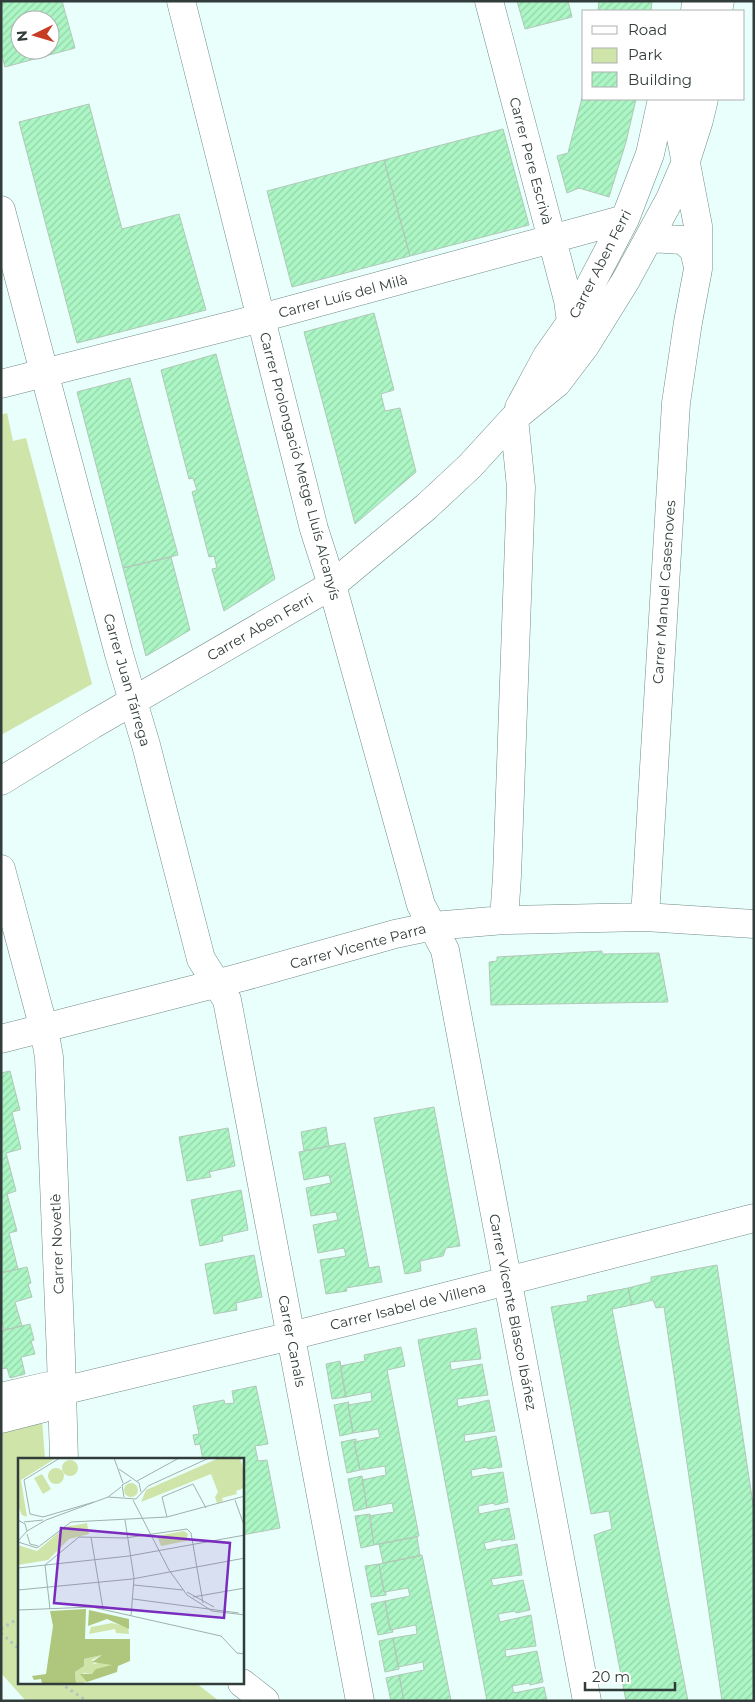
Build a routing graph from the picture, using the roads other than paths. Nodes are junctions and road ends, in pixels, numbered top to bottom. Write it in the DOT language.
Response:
graph roads {
  1 [pos="181,1"];
  2 [pos="489,1"];
  3 [pos="662,100"];
  4 [pos="681,100"];
  5 [pos="704,100"];
  6 [pos="685,164"];
  7 [pos="1,210"];
  8 [pos="626,219"];
  9 [pos="698,226"];
  10 [pos="649,238"];
  11 [pos="551,239"];
  12 [pos="698,269"];
  13 [pos="261,318"];
  14 [pos="571,322"];
  15 [pos="44,373"];
  16 [pos="1,384"];
  17 [pos="514,418"];
  18 [pos="332,585"];
  19 [pos="133,702"];
  20 [pos="1,781"];
  21 [pos="1,869"];
  22 [pos="645,917"];
  23 [pos="504,920"];
  24 [pos="754,924"];
  25 [pos="433,926"];
  26 [pos="218,984"];
  27 [pos="44,1029"];
  28 [pos="1,1040"];
  29 [pos="754,1218"];
  30 [pos="506,1281"];
  31 [pos="291,1336"];
  32 [pos="54,1394"];
  33 [pos="1,1398"];
  34 [pos="1,1419"];
  35 [pos="64,1458"];
  36 [pos="243,1684"];
  37 [pos="265,1701"];
  38 [pos="360,1701"];
  39 [pos="587,1701"];
  1 -- 13 [label="street, Carrer Prolongació Metge Lluís Alcanyís"];
  2 -- 11 [label="street, Carrer Pere Escrivà"];
  3 -- 8 [label="street, Carrer Aben Ferri"];
  4 -- 6 [label="street, Carrer Aben Ferri"];
  5 -- 6 [label="street, Carrer Aben Ferri"];
  6 -- 9 [label="street, Carrer Aben Ferri"];
  6 -- 10 [label="street, Carrer Aben Ferri"];
  7 -- 15 [label="street, Carrer Juan Tárrega"];
  8 -- 11 [label="street, Carrer Luís del Milà"];
  8 -- 14 [label="street, Carrer Aben Ferri"];
  9 -- 12 [label="street, Carrer Manuel Casesnoves"];
  10 -- 12 [label="street"];
  10 -- 17 [label="street, Carrer Aben Ferri"];
  11 -- 13 [label="street, Carrer Luís del Milà"];
  11 -- 14 [label="street, Carrer Pere Escrivà"];
  12 -- 22 [label="street, Carrer Manuel Casesnoves"];
  13 -- 15 [label="street, Carrer Luís del Milà"];
  13 -- 18 [label="street, Carrer Prolongació Metge Lluís Alcanyís"];
  14 -- 17 [label="street, Carrer Aben Ferri"];
  15 -- 16 [label="street, Carrer Luís del Milà"];
  15 -- 19 [label="street, Carrer Juan Tárrega"];
  17 -- 18 [label="street, Carrer Aben Ferri"];
  17 -- 23 [label="street"];
  18 -- 19 [label="street, Carrer Aben Ferri"];
  18 -- 25 [label="street, Carrer Prolongació Metge Lluís Alcanyís"];
  19 -- 20 [label="street, Carrer Aben Ferri"];
  19 -- 26 [label="street, Carrer Juan Tárrega"];
  21 -- 27 [label="street, Carrer Novetlè"];
  22 -- 23 [label="street, Carrer Vicente Parra"];
  22 -- 24 [label="street, Carrer Vicente Parra"];
  23 -- 25 [label="street, Carrer Vicente Parra"];
  25 -- 26 [label="street, Carrer Vicente Parra"];
  25 -- 30 [label="street, Carrer Vicente Blasco Ibáñez"];
  26 -- 27 [label="street, Carrer Vicente Parra"];
  26 -- 31 [label="street, Carrer Canals"];
  27 -- 28 [label="street, Carrer Vicente Parra"];
  27 -- 32 [label="street, Carrer Novetlè"];
  29 -- 30 [label="street, Carrer Isabel de Villena"];
  30 -- 31 [label="street, Carrer Isabel de Villena"];
  30 -- 39 [label="street, Carrer Vicente Blasco Ibáñez"];
  31 -- 32 [label="street, Carrer Isabel de Villena"];
  31 -- 38 [label="street, Carrer Canals"];
  32 -- 33 [label="street, Carrer Isabel de Villena"];
  32 -- 34 [label="street, Carrer Isabel de Villena"];
  32 -- 35 [label="street, Carrer Novetlè"];
  36 -- 37 [label="street"];
}
